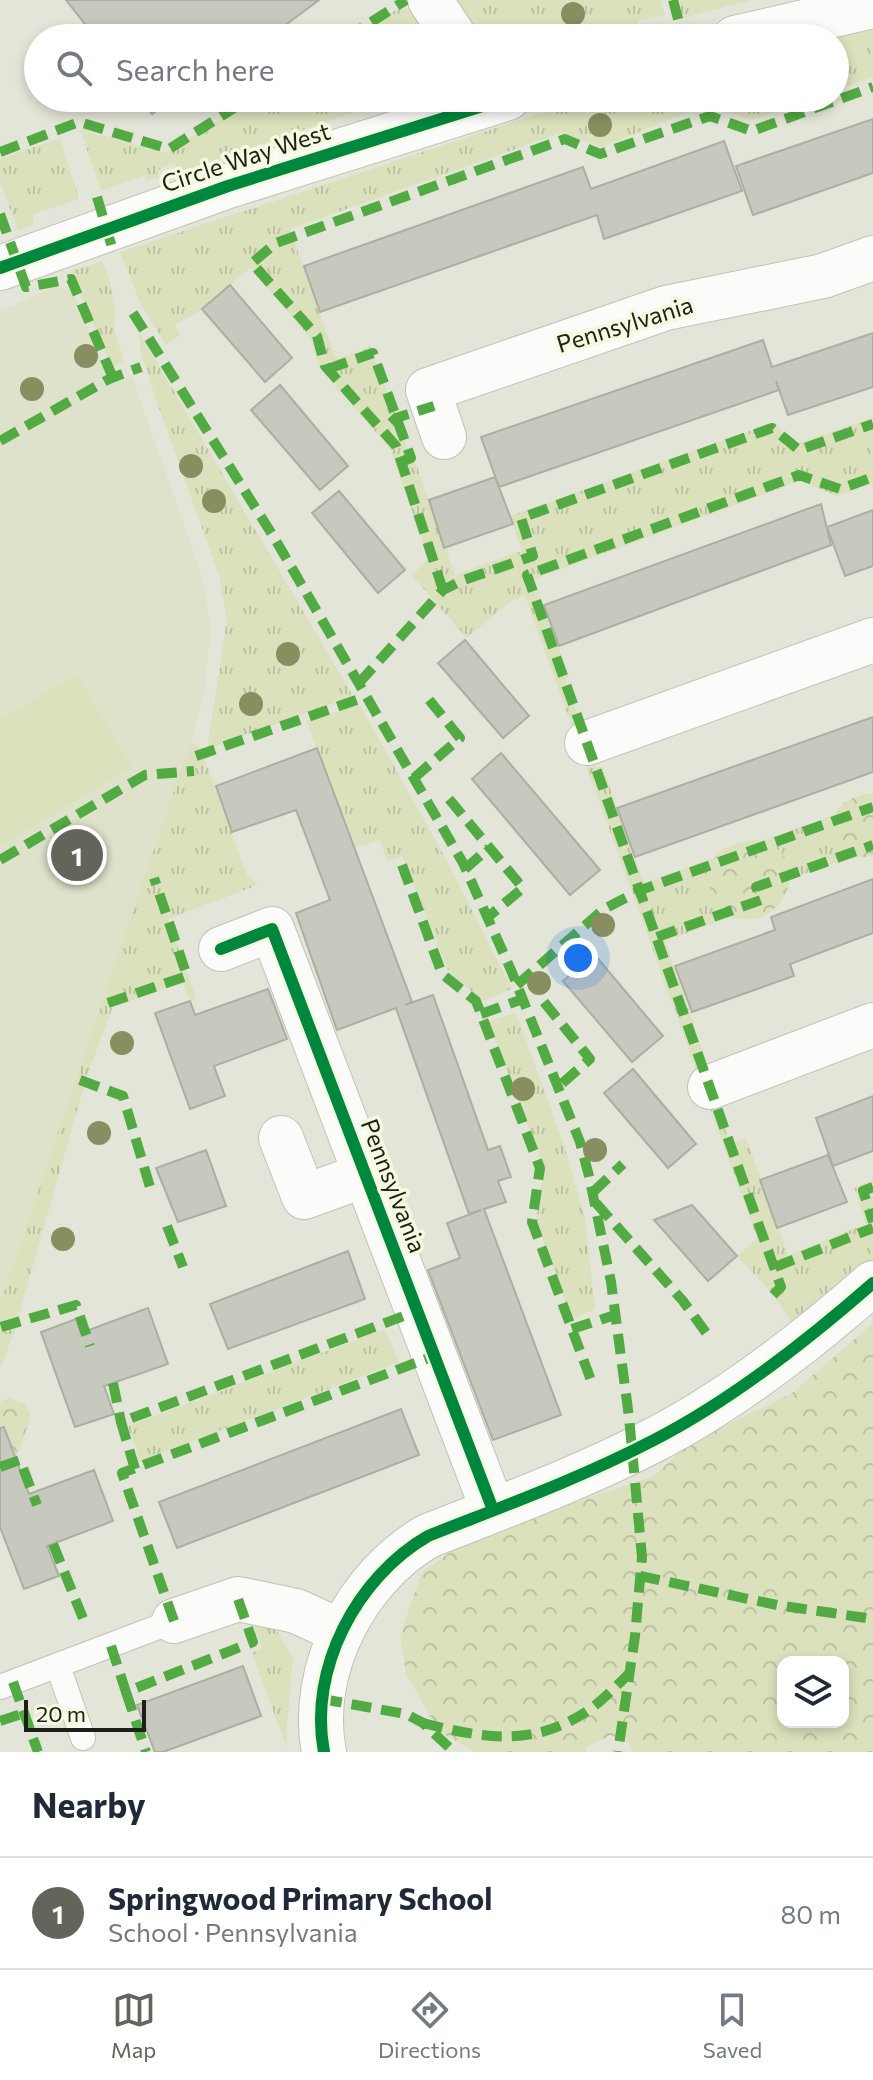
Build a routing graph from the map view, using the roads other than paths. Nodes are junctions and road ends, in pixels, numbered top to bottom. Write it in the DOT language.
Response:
graph roads {
  1 [pos="430,0"];
  2 [pos="873,6"];
  3 [pos="446,24"];
  4 [pos="795,24"];
  5 [pos="456,112"];
  6 [pos="873,258"];
  7 [pos="0,268"];
  8 [pos="444,437"];
  9 [pos="873,640"];
  10 [pos="587,743"];
  11 [pos="221,949"];
  12 [pos="873,1025"];
  13 [pos="710,1087"];
  14 [pos="281,1138"];
  15 [pos="365,1175"];
  16 [pos="873,1283"];
  17 [pos="493,1510"];
  18 [pos="174,1621"];
  19 [pos="342,1632"];
  20 [pos="58,1666"];
  21 [pos="0,1687"];
  22 [pos="83,1738"];
  23 [pos="324,1752"];
  1 -- 3 [label="street"];
  2 -- 4 [label="street"];
  5 -- 7 [label="street, Circle Way West"];
  6 -- 8 [label="street, Pennsylvania"];
  9 -- 10 [label="street"];
  11 -- 15 [label="street, Pennsylvania"];
  12 -- 13 [label="street"];
  14 -- 15 [label="street"];
  15 -- 17 [label="street, Pennsylvania"];
  16 -- 17 [label="street"];
  17 -- 19 [label="street"];
  18 -- 19 [label="street"];
  18 -- 20 [label="lane"];
  19 -- 23 [label="street"];
  20 -- 21 [label="lane"];
  20 -- 22 [label="lane"];
}
